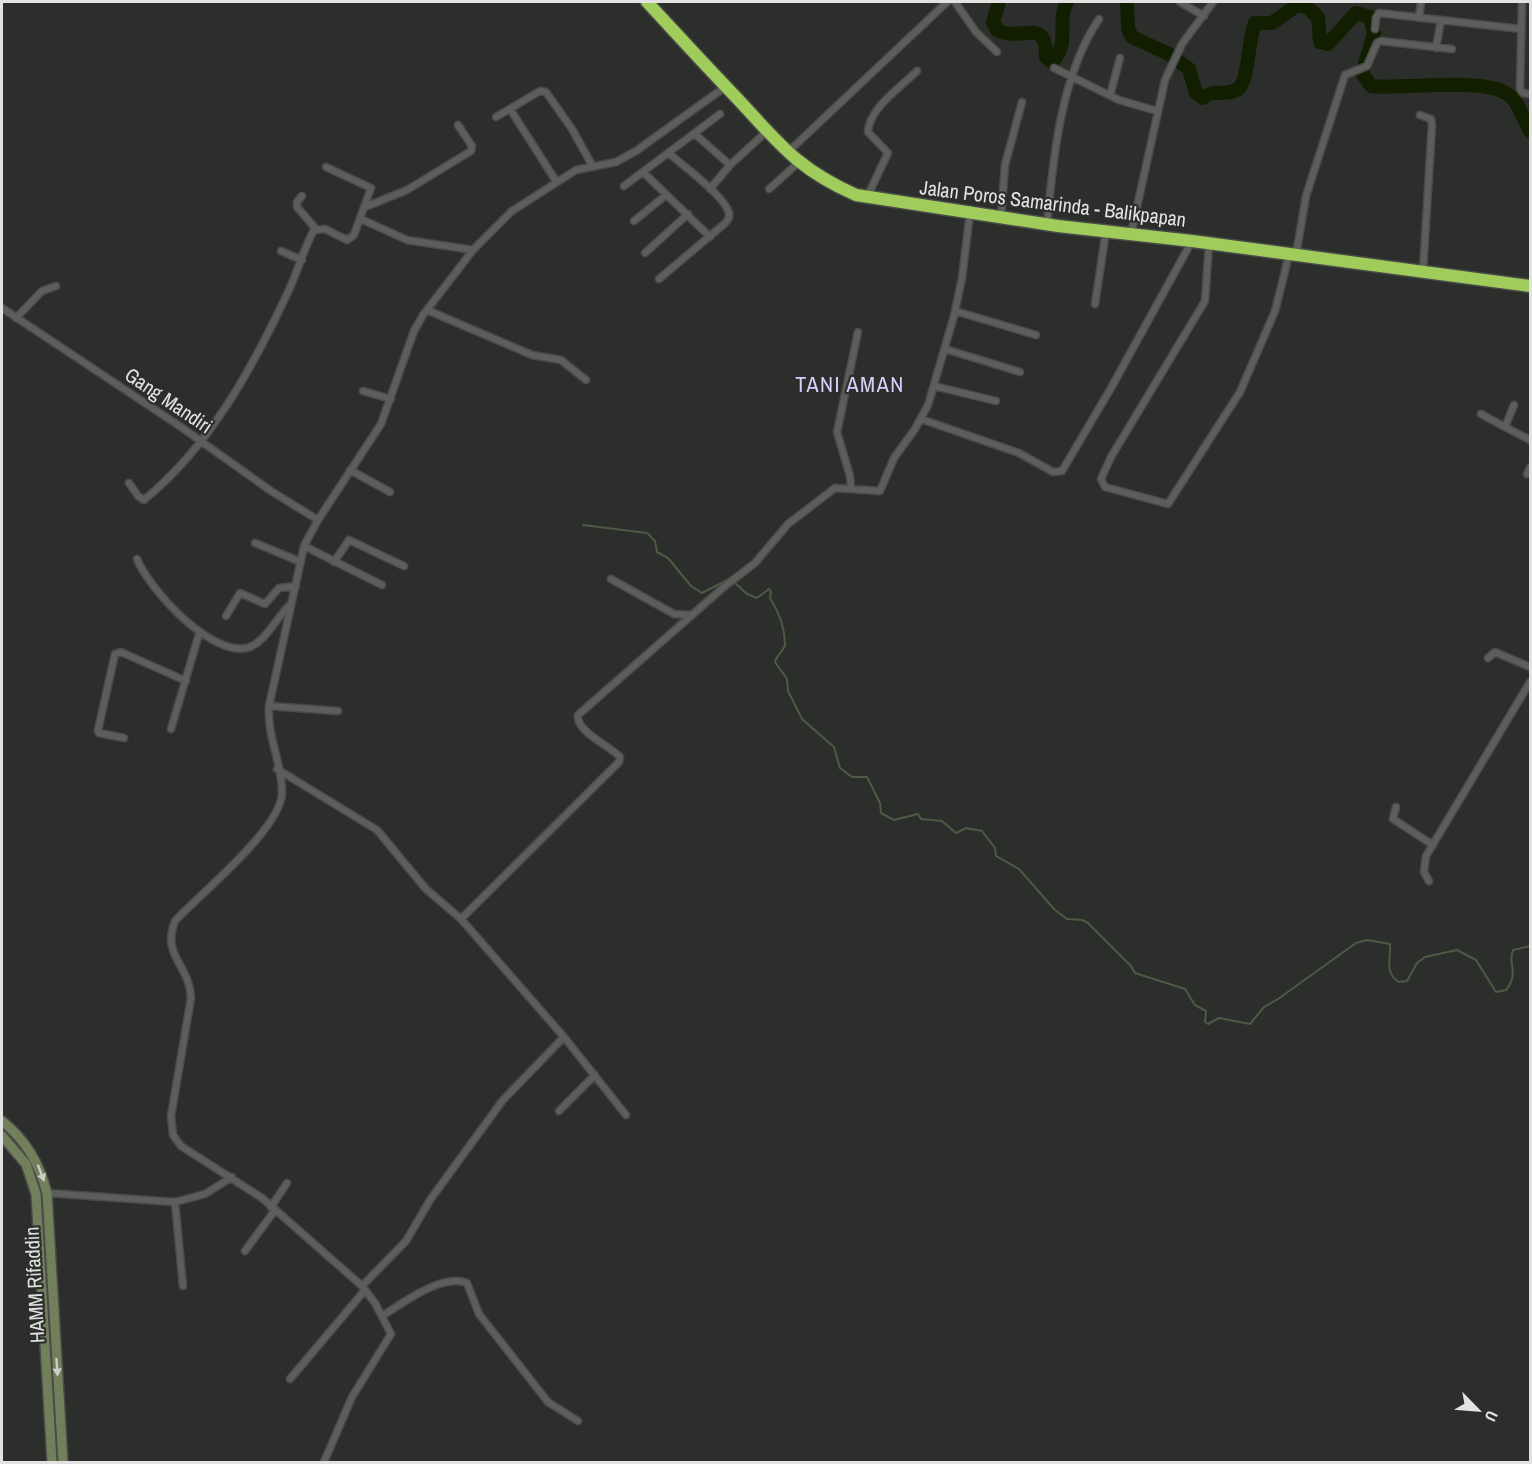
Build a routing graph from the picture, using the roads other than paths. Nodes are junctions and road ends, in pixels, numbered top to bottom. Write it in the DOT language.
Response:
graph roads {
  1 [pos="647,2"];
  2 [pos="947,2"];
  3 [pos="955,2"];
  4 [pos="1180,2"];
  5 [pos="1213,2"];
  6 [pos="1421,2"];
  7 [pos="1522,2"];
  8 [pos="1204,16"];
  9 [pos="1419,18"];
  10 [pos="1099,19"];
  11 [pos="1441,20"];
  12 [pos="1375,29"];
  13 [pos="1521,29"];
  14 [pos="1436,48"];
  15 [pos="1452,50"];
  16 [pos="997,52"];
  17 [pos="1120,58"];
  18 [pos="1054,68"];
  19 [pos="917,71"];
  20 [pos="1072,78"];
  21 [pos="726,86"];
  22 [pos="1530,94"];
  23 [pos="1110,95"];
  24 [pos="1022,102"];
  25 [pos="510,109"];
  26 [pos="1157,111"];
  27 [pos="720,114"];
  28 [pos="1420,115"];
  29 [pos="496,117"];
  30 [pos="458,125"];
  31 [pos="766,132"];
  32 [pos="695,134"];
  33 [pos="787,153"];
  34 [pos="670,154"];
  35 [pos="798,163"];
  36 [pos="592,165"];
  37 [pos="730,165"];
  38 [pos="326,167"];
  39 [pos="643,172"];
  40 [pos="556,181"];
  41 [pos="624,186"];
  42 [pos="710,189"];
  43 [pos="769,189"];
  44 [pos="302,195"];
  45 [pos="666,195"];
  46 [pos="867,197"];
  47 [pos="365,207"];
  48 [pos="970,213"];
  49 [pos="688,214"];
  50 [pos="1001,217"];
  51 [pos="361,219"];
  52 [pos="634,221"];
  53 [pos="1047,224"];
  54 [pos="316,229"];
  55 [pos="1106,231"];
  56 [pos="1131,234"];
  57 [pos="710,237"];
  58 [pos="1192,241"];
  59 [pos="1209,244"];
  60 [pos="473,250"];
  61 [pos="281,251"];
  62 [pos="645,254"];
  63 [pos="1292,255"];
  64 [pos="302,260"];
  65 [pos="1423,271"];
  66 [pos="659,279"];
  67 [pos="56,286"];
  68 [pos="1530,286"];
  69 [pos="1095,304"];
  70 [pos="2,308"];
  71 [pos="427,310"];
  72 [pos="955,311"];
  73 [pos="16,318"];
  74 [pos="858,332"];
  75 [pos="1036,334"];
  76 [pos="945,349"];
  77 [pos="1020,372"];
  78 [pos="586,380"];
  79 [pos="934,386"];
  80 [pos="363,391"];
  81 [pos="391,399"];
  82 [pos="996,402"];
  83 [pos="1514,405"];
  84 [pos="1481,414"];
  85 [pos="921,419"];
  86 [pos="1505,427"];
  87 [pos="1530,440"];
  88 [pos="202,442"];
  89 [pos="350,470"];
  90 [pos="129,483"];
  91 [pos="850,489"];
  92 [pos="390,492"];
  93 [pos="318,520"];
  94 [pos="255,543"];
  95 [pos="304,546"];
  96 [pos="137,559"];
  97 [pos="301,562"];
  98 [pos="334,562"];
  99 [pos="404,566"];
  100 [pos="611,579"];
  101 [pos="382,585"];
  102 [pos="296,586"];
  103 [pos="291,604"];
  104 [pos="692,615"];
  105 [pos="226,616"];
  106 [pos="199,634"];
  107 [pos="1488,658"];
  108 [pos="1530,667"];
  109 [pos="186,681"];
  110 [pos="1530,682"];
  111 [pos="269,706"];
  112 [pos="338,711"];
  113 [pos="171,729"];
  114 [pos="124,738"];
  115 [pos="277,769"];
  116 [pos="1396,807"];
  117 [pos="1433,844"];
  118 [pos="1429,881"];
  119 [pos="461,919"];
  120 [pos="564,1037"];
  121 [pos="595,1075"];
  122 [pos="560,1111"];
  123 [pos="626,1115"];
  124 [pos="2,1121"];
  125 [pos="2,1136"];
  126 [pos="231,1177"];
  127 [pos="287,1183"];
  128 [pos="47,1193"];
  129 [pos="175,1202"];
  130 [pos="273,1208"];
  131 [pos="244,1251"];
  132 [pos="183,1286"];
  133 [pos="363,1288"];
  134 [pos="382,1316"];
  135 [pos="50,1326"];
  136 [pos="290,1379"];
  137 [pos="578,1421"];
  138 [pos="52,1462"];
  139 [pos="63,1462"];
  140 [pos="324,1462"];
  1 -- 21 [label="highway, Jalan Poros Samarinda - Balikpapan"];
  2 -- 33 [label="street"];
  3 -- 16 [label="street"];
  4 -- 8 [label="street"];
  5 -- 8 [label="street"];
  6 -- 9 [label="street"];
  7 -- 13 [label="street"];
  8 -- 26 [label="street"];
  9 -- 11 [label="street"];
  9 -- 12 [label="street"];
  10 -- 20 [label="street"];
  11 -- 13 [label="street"];
  11 -- 14 [label="street"];
  13 -- 22 [label="street"];
  14 -- 15 [label="street"];
  14 -- 63 [label="street"];
  17 -- 23 [label="street"];
  18 -- 20 [label="street"];
  19 -- 46 [label="street"];
  20 -- 23 [label="street"];
  20 -- 53 [label="street"];
  21 -- 31 [label="highway, Jalan Poros Samarinda - Balikpapan"];
  21 -- 36 [label="street"];
  23 -- 26 [label="street"];
  24 -- 50 [label="street"];
  25 -- 29 [label="street"];
  25 -- 36 [label="street"];
  25 -- 40 [label="street"];
  26 -- 56 [label="street"];
  27 -- 32 [label="street"];
  28 -- 65 [label="street"];
  30 -- 47 [label="street"];
  31 -- 33 [label="highway, Jalan Poros Samarinda - Balikpapan"];
  31 -- 37 [label="street"];
  32 -- 34 [label="street"];
  32 -- 37 [label="street"];
  33 -- 35 [label="highway, Jalan Poros Samarinda - Balikpapan"];
  34 -- 39 [label="street"];
  34 -- 42 [label="street"];
  35 -- 43 [label="street"];
  35 -- 46 [label="highway, Jalan Poros Samarinda - Balikpapan"];
  36 -- 40 [label="street"];
  37 -- 42 [label="street"];
  38 -- 47 [label="street"];
  39 -- 41 [label="street"];
  39 -- 45 [label="street"];
  40 -- 60 [label="street"];
  42 -- 57 [label="street"];
  44 -- 54 [label="street"];
  45 -- 49 [label="street"];
  45 -- 52 [label="street"];
  46 -- 48 [label="highway, Jalan Poros Samarinda - Balikpapan"];
  47 -- 51 [label="street"];
  48 -- 50 [label="highway, Jalan Poros Samarinda - Balikpapan"];
  48 -- 72 [label="street"];
  49 -- 57 [label="street"];
  49 -- 62 [label="street"];
  50 -- 53 [label="highway, Jalan Poros Samarinda - Balikpapan"];
  51 -- 54 [label="street"];
  51 -- 60 [label="street"];
  53 -- 55 [label="highway, Jalan Poros Samarinda - Balikpapan"];
  54 -- 64 [label="street"];
  55 -- 56 [label="highway, Jalan Poros Samarinda - Balikpapan"];
  55 -- 69 [label="street"];
  56 -- 58 [label="highway, Jalan Poros Samarinda - Balikpapan"];
  57 -- 66 [label="street"];
  58 -- 59 [label="highway, Jalan Poros Samarinda - Balikpapan"];
  58 -- 85 [label="street"];
  59 -- 63 [label="highway, Jalan Poros Samarinda - Balikpapan"];
  59 -- 63 [label="street"];
  60 -- 71 [label="street"];
  61 -- 64 [label="street"];
  63 -- 65 [label="highway, Jalan Poros Samarinda - Balikpapan"];
  64 -- 88 [label="street"];
  65 -- 68 [label="highway, Jalan Poros Samarinda - Balikpapan"];
  67 -- 73 [label="street"];
  70 -- 73 [label="street, Gang Mandiri"];
  71 -- 78 [label="street"];
  71 -- 81 [label="street"];
  72 -- 75 [label="street"];
  72 -- 76 [label="street"];
  73 -- 88 [label="street, Gang Mandiri"];
  74 -- 91 [label="street"];
  76 -- 77 [label="street"];
  76 -- 79 [label="street"];
  79 -- 82 [label="street"];
  79 -- 85 [label="street"];
  80 -- 81 [label="street"];
  81 -- 89 [label="street"];
  83 -- 86 [label="street"];
  84 -- 86 [label="street"];
  85 -- 91 [label="street"];
  86 -- 87 [label="street"];
  88 -- 90 [label="street"];
  88 -- 93 [label="street, Gang Mandiri"];
  89 -- 92 [label="street"];
  89 -- 93 [label="street"];
  91 -- 104 [label="street"];
  93 -- 95 [label="street"];
  94 -- 97 [label="street"];
  95 -- 97 [label="street"];
  95 -- 98 [label="street"];
  96 -- 106 [label="street"];
  97 -- 102 [label="street"];
  98 -- 99 [label="street"];
  98 -- 101 [label="street"];
  100 -- 104 [label="street"];
  102 -- 103 [label="street"];
  102 -- 105 [label="street"];
  103 -- 106 [label="street"];
  103 -- 111 [label="street"];
  104 -- 119 [label="street"];
  106 -- 109 [label="street"];
  107 -- 108 [label="street"];
  109 -- 113 [label="street"];
  109 -- 114 [label="street"];
  110 -- 117 [label="street"];
  111 -- 112 [label="street"];
  111 -- 115 [label="street"];
  115 -- 119 [label="street"];
  115 -- 126 [label="street"];
  116 -- 117 [label="street"];
  117 -- 118 [label="street"];
  119 -- 120 [label="street"];
  120 -- 121 [label="street"];
  120 -- 133 [label="street"];
  121 -- 122 [label="street"];
  121 -- 123 [label="street"];
  124 -- 128 [label="main road, HAMM Rifaddin, one-way"];
  125 -- 135 [label="main road, HAMM Rifaddin"];
  126 -- 129 [label="street"];
  126 -- 130 [label="street"];
  127 -- 130 [label="street"];
  128 -- 129 [label="street"];
  128 -- 135 [label="main road, HAMM Rifaddin"];
  129 -- 132 [label="street"];
  130 -- 131 [label="street"];
  130 -- 133 [label="street"];
  133 -- 134 [label="street"];
  133 -- 136 [label="street"];
  134 -- 137 [label="street"];
  134 -- 140 [label="street"];
  135 -- 138 [label="main road, HAMM Rifaddin"];
  135 -- 139 [label="main road, HAMM Rifaddin, one-way"];
}
